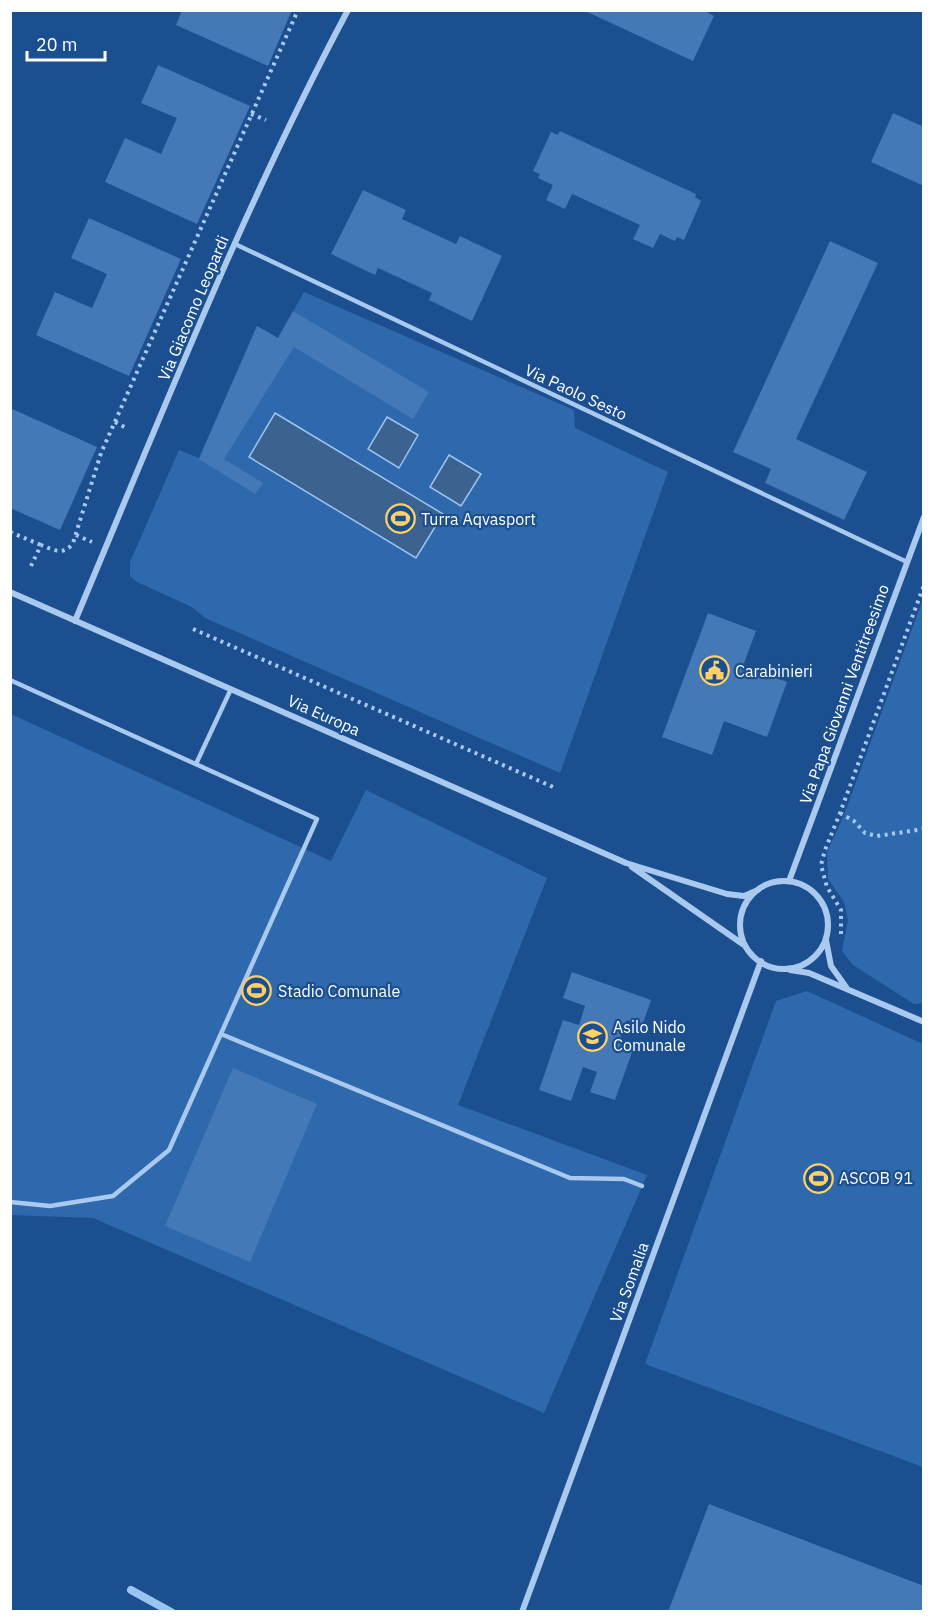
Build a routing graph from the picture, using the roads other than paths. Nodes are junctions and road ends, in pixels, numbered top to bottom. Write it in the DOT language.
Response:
graph roads {
  1 [pos="348,10"];
  2 [pos="235,244"];
  3 [pos="924,517"];
  4 [pos="907,562"];
  5 [pos="10,592"];
  6 [pos="75,621"];
  7 [pos="10,680"];
  8 [pos="231,689"];
  9 [pos="196,764"];
  10 [pos="626,863"];
  11 [pos="789,881"];
  12 [pos="758,890"];
  13 [pos="827,933"];
  14 [pos="750,951"];
  15 [pos="761,961"];
  16 [pos="778,968"];
  17 [pos="849,989"];
  18 [pos="924,1022"];
  19 [pos="221,1034"];
  20 [pos="642,1186"];
  21 [pos="10,1202"];
  22 [pos="522,1611"];
  1 -- 2 [label="street, Via Giacomo Leopardi"];
  2 -- 4 [label="lane, Via Paolo Sesto"];
  2 -- 6 [label="street, Via Giacomo Leopardi"];
  3 -- 4 [label="street, Via Papa Giovanni Ventitreesimo"];
  4 -- 11 [label="street, Via Papa Giovanni Ventitreesimo"];
  5 -- 6 [label="street, Via Europa"];
  6 -- 8 [label="street, Via Europa"];
  7 -- 9 [label="lane"];
  8 -- 9 [label="lane"];
  8 -- 10 [label="street, Via Europa"];
  9 -- 19 [label="lane"];
  10 -- 12 [label="street, Via Europa"];
  10 -- 14 [label="street, Via Europa"];
  11 -- 12 [label="street"];
  11 -- 13 [label="street"];
  12 -- 14 [label="street"];
  13 -- 16 [label="street"];
  13 -- 17 [label="street"];
  14 -- 15 [label="street"];
  15 -- 16 [label="street"];
  15 -- 22 [label="street, Via Somalia"];
  16 -- 17 [label="street"];
  17 -- 18 [label="street"];
  19 -- 20 [label="lane"];
  19 -- 21 [label="lane"];
}
